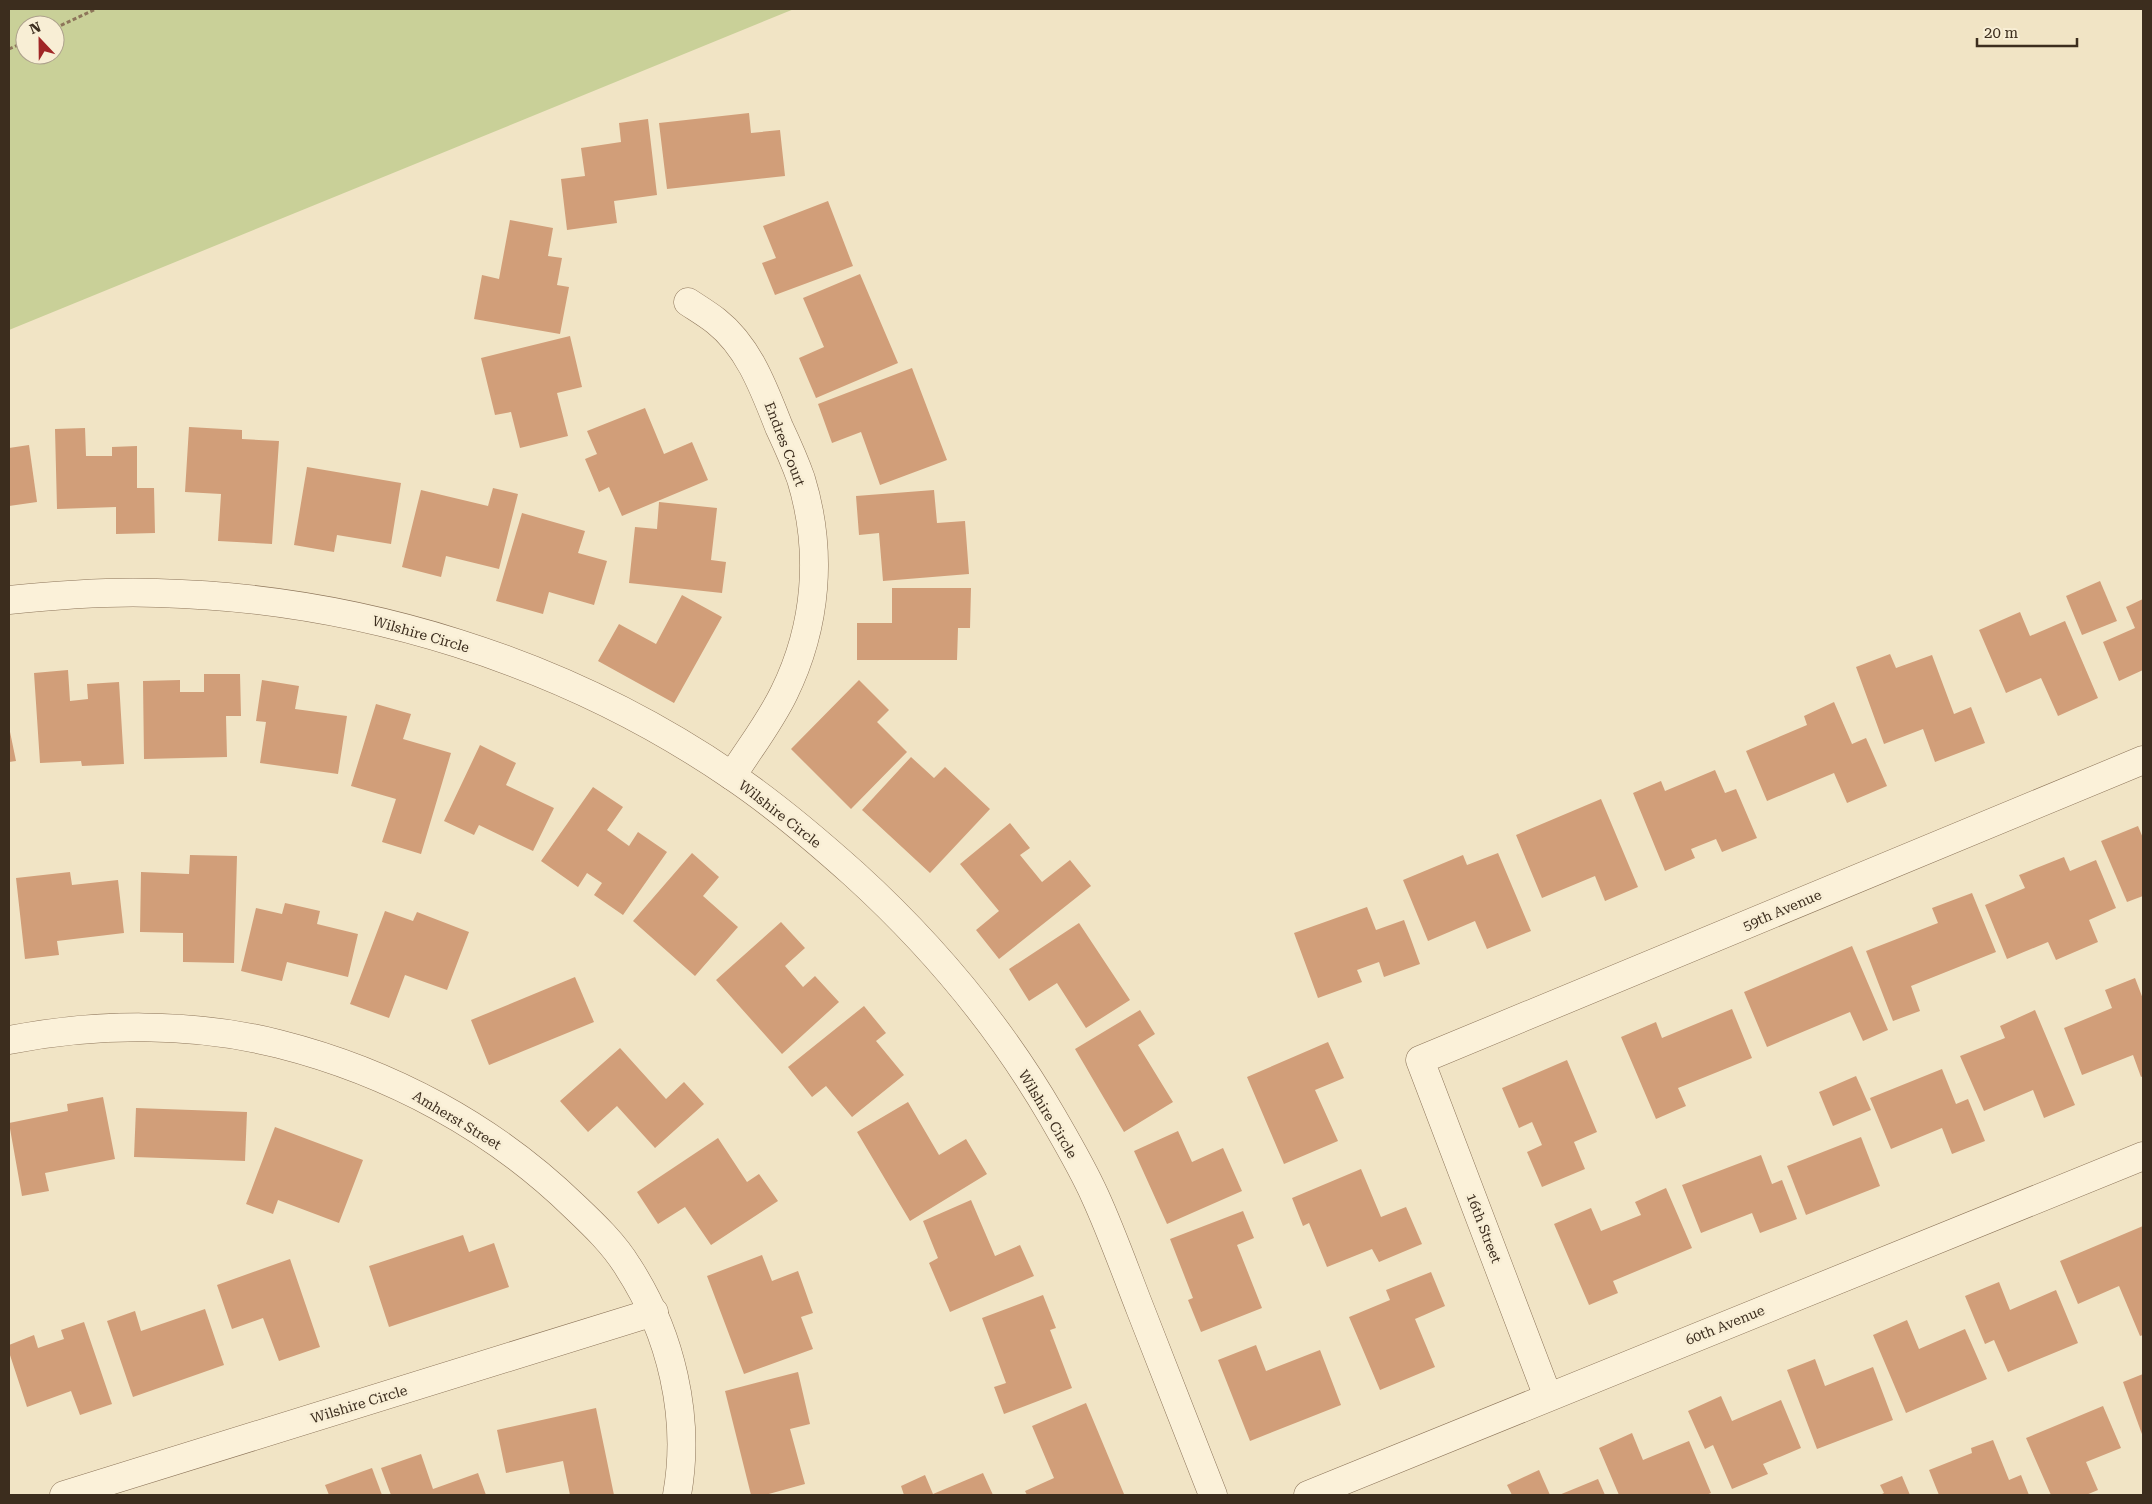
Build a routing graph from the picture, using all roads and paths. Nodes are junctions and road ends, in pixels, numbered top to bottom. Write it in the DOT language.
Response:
graph roads {
  1 [pos="96,9"];
  2 [pos="65,23"];
  3 [pos="688,302"];
  4 [pos="9,600"];
  5 [pos="2143,760"];
  6 [pos="732,776"];
  7 [pos="9,1040"];
  8 [pos="1420,1060"];
  9 [pos="2143,1156"];
  10 [pos="654,1312"];
  11 [pos="1548,1397"];
  12 [pos="64,1495"];
  13 [pos="676,1495"];
  14 [pos="1213,1495"];
  15 [pos="1308,1495"];
  1 -- 2 [label="path"];
  3 -- 6 [label="street, Endres Court"];
  4 -- 6 [label="street, Wilshire Circle"];
  5 -- 8 [label="street, 59th Avenue"];
  6 -- 14 [label="street, Wilshire Circle"];
  7 -- 10 [label="street, Amherst Street"];
  8 -- 11 [label="street, 16th Street"];
  9 -- 11 [label="street, 60th Avenue"];
  10 -- 12 [label="street, Wilshire Circle"];
  10 -- 13 [label="street, Amherst Street"];
  11 -- 15 [label="street, 60th Avenue"];
}
